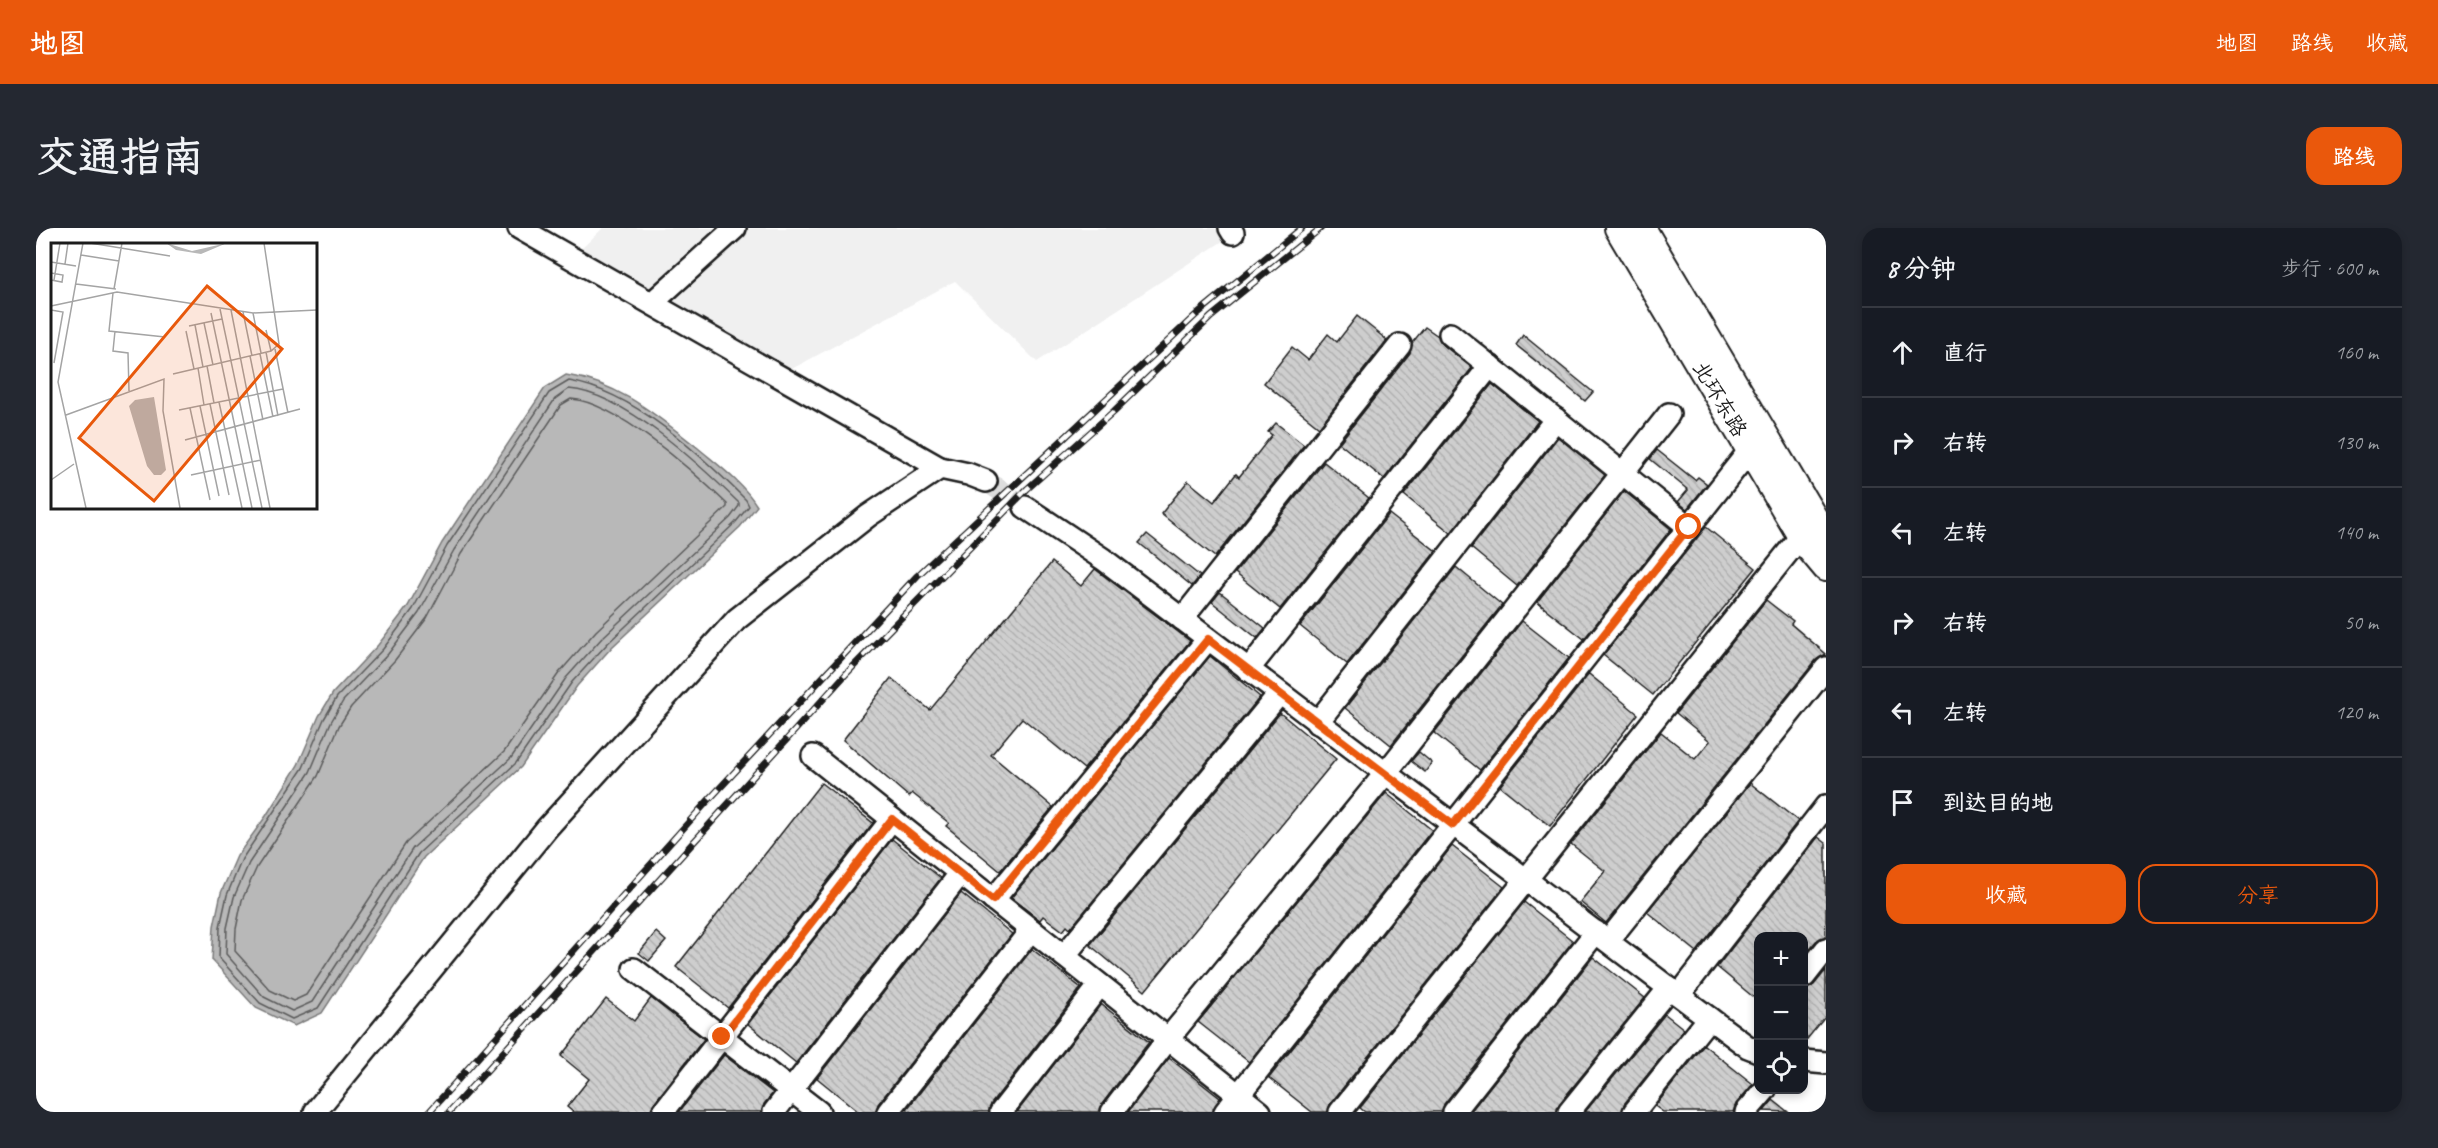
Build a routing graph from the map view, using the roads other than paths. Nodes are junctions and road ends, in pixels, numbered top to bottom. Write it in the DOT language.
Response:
graph roads {
  1 [pos="519,228"];
  2 [pos="735,228"];
  3 [pos="1618,228"];
  4 [pos="1642,228"];
  5 [pos="652,303"];
  6 [pos="1450,333"];
  7 [pos="1400,345"];
  8 [pos="1490,366"];
  9 [pos="1670,414"];
  10 [pos="1556,419"];
  11 [pos="1750,450"];
  12 [pos="940,468"];
  13 [pos="1623,474"];
  14 [pos="986,481"];
  15 [pos="1024,507"];
  16 [pos="1689,527"];
  17 [pos="1801,536"];
  18 [pos="1826,542"];
  19 [pos="1826,568"];
  20 [pos="1182,619"];
  21 [pos="1208,639"];
  22 [pos="1826,668"];
  23 [pos="1248,670"];
  24 [pos="1279,694"];
  25 [pos="1317,723"];
  26 [pos="813,756"];
  27 [pos="1385,774"];
  28 [pos="1826,806"];
  29 [pos="892,819"];
  30 [pos="1453,825"];
  31 [pos="960,874"];
  32 [pos="1525,879"];
  33 [pos="993,900"];
  34 [pos="1031,930"];
  35 [pos="1602,937"];
  36 [pos="1826,949"];
  37 [pos="1064,956"];
  38 [pos="634,969"];
  39 [pos="1808,971"];
  40 [pos="1100,985"];
  41 [pos="1674,992"];
  42 [pos="1709,1018"];
  43 [pos="722,1037"];
  44 [pos="1168,1039"];
  45 [pos="1754,1043"];
  46 [pos="1808,1061"];
  47 [pos="1826,1063"];
  48 [pos="790,1090"];
  49 [pos="1760,1094"];
  50 [pos="1239,1095"];
  51 [pos="315,1112"];
  52 [pos="663,1112"];
  53 [pos="774,1112"];
  54 [pos="819,1112"];
  55 [pos="888,1112"];
  56 [pos="1001,1112"];
  57 [pos="1112,1112"];
  58 [pos="1225,1112"];
  59 [pos="1260,1112"];
  60 [pos="1340,1112"];
  61 [pos="1454,1112"];
  62 [pos="1569,1112"];
  63 [pos="1634,1112"];
  64 [pos="1746,1112"];
  1 -- 5 [label="street"];
  2 -- 5 [label="street"];
  3 -- 11 [label="main road, 北环东路"];
  4 -- 18 [label="main road, 北环东路"];
  5 -- 12 [label="street"];
  6 -- 8 [label="street"];
  7 -- 20 [label="street"];
  8 -- 10 [label="street"];
  8 -- 23 [label="street"];
  9 -- 13 [label="street"];
  10 -- 13 [label="street"];
  10 -- 25 [label="street"];
  11 -- 16 [label="street"];
  11 -- 17 [label="main road, 北环东路"];
  12 -- 14 [label="street"];
  12 -- 51 [label="street"];
  13 -- 16 [label="street"];
  13 -- 27 [label="street"];
  15 -- 20 [label="street"];
  16 -- 30 [label="street"];
  17 -- 19 [label="main road, 北环东路"];
  17 -- 32 [label="street"];
  20 -- 21 [label="street"];
  21 -- 23 [label="street"];
  21 -- 33 [label="street"];
  22 -- 35 [label="street"];
  23 -- 24 [label="street"];
  24 -- 25 [label="street"];
  24 -- 37 [label="street"];
  25 -- 27 [label="street"];
  26 -- 29 [label="street"];
  27 -- 30 [label="street"];
  27 -- 44 [label="street"];
  28 -- 41 [label="street"];
  29 -- 31 [label="street"];
  29 -- 43 [label="street"];
  30 -- 32 [label="street"];
  30 -- 50 [label="street"];
  31 -- 33 [label="street"];
  31 -- 48 [label="street"];
  32 -- 35 [label="street"];
  32 -- 60 [label="street"];
  33 -- 34 [label="street"];
  34 -- 37 [label="street"];
  34 -- 55 [label="street"];
  35 -- 41 [label="street"];
  35 -- 61 [label="street"];
  36 -- 39 [label="street"];
  37 -- 40 [label="street"];
  38 -- 43 [label="street"];
  40 -- 44 [label="street"];
  40 -- 56 [label="street"];
  41 -- 42 [label="street"];
  41 -- 62 [label="street"];
  42 -- 45 [label="street"];
  42 -- 63 [label="street"];
  43 -- 48 [label="street"];
  43 -- 52 [label="street"];
  44 -- 50 [label="street"];
  44 -- 57 [label="street"];
  46 -- 47 [label="street"];
  48 -- 53 [label="street"];
  48 -- 54 [label="street"];
  49 -- 64 [label="street"];
  50 -- 58 [label="street"];
  50 -- 59 [label="street"];
}
